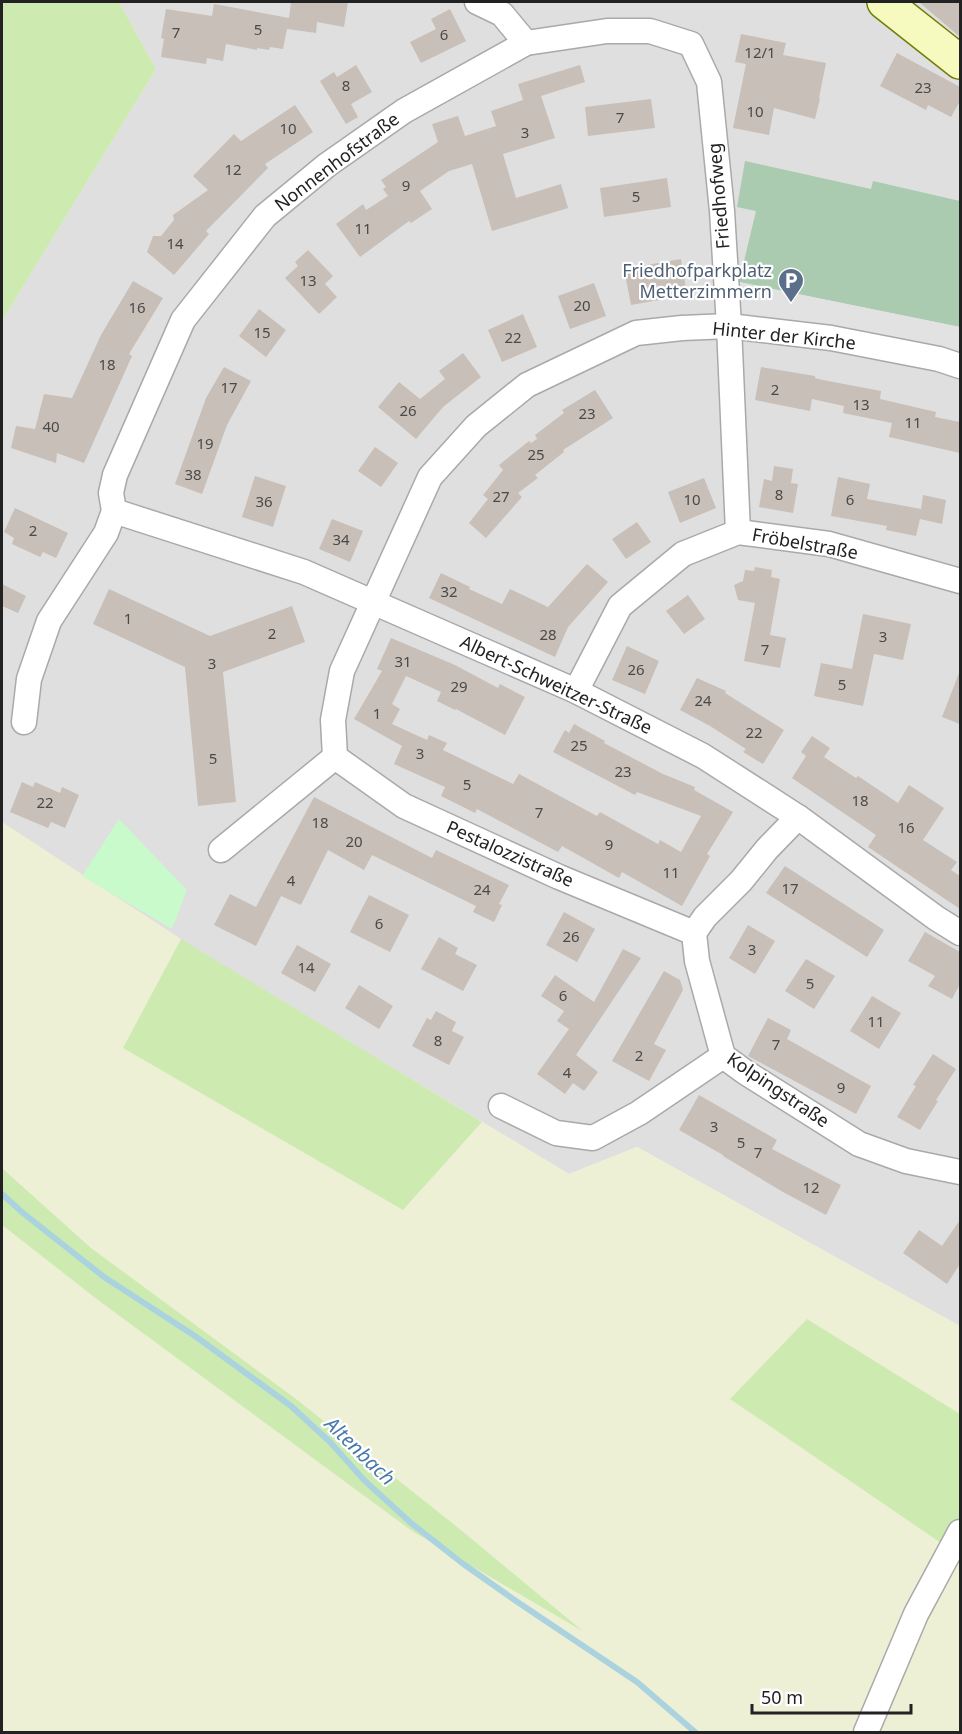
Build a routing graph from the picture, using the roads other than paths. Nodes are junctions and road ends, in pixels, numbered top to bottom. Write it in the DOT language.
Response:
graph roads {
  1 [pos="477,2"];
  2 [pos="884,2"];
  3 [pos="526,43"];
  4 [pos="691,44"];
  5 [pos="960,62"];
  6 [pos="729,326"];
  7 [pos="960,366"];
  8 [pos="114,511"];
  9 [pos="738,532"];
  10 [pos="960,581"];
  11 [pos="373,601"];
  12 [pos="576,690"];
  13 [pos="24,722"];
  14 [pos="335,756"];
  15 [pos="798,817"];
  16 [pos="221,850"];
  17 [pos="694,933"];
  18 [pos="960,933"];
  19 [pos="723,1056"];
  20 [pos="501,1106"];
  21 [pos="960,1172"];
  22 [pos="960,1532"];
  23 [pos="866,1732"];
  1 -- 3 [label="street"];
  2 -- 5 [label="main road"];
  3 -- 4 [label="street, Nonnenhofstraße"];
  3 -- 8 [label="street, Nonnenhofstraße"];
  4 -- 6 [label="street, Friedhofweg"];
  6 -- 7 [label="street, Hinter der Kirche"];
  6 -- 9 [label="street, Friedhofweg"];
  6 -- 11 [label="street, Hinter der Kirche"];
  8 -- 11 [label="street, Albert-Schweitzer-Straße"];
  8 -- 13 [label="street"];
  9 -- 10 [label="street, Fröbelstraße"];
  9 -- 12 [label="street, Fröbelstraße"];
  11 -- 12 [label="street, Albert-Schweitzer-Straße"];
  11 -- 14 [label="street"];
  12 -- 15 [label="street, Albert-Schweitzer-Straße"];
  14 -- 16 [label="street"];
  14 -- 17 [label="street, Pestalozzistraße"];
  15 -- 17 [label="street"];
  15 -- 18 [label="street, Albert-Schweitzer-Straße"];
  17 -- 19 [label="street, Kolpingstraße"];
  19 -- 20 [label="street"];
  19 -- 21 [label="street, Kolpingstraße"];
  22 -- 23 [label="street"];
}
